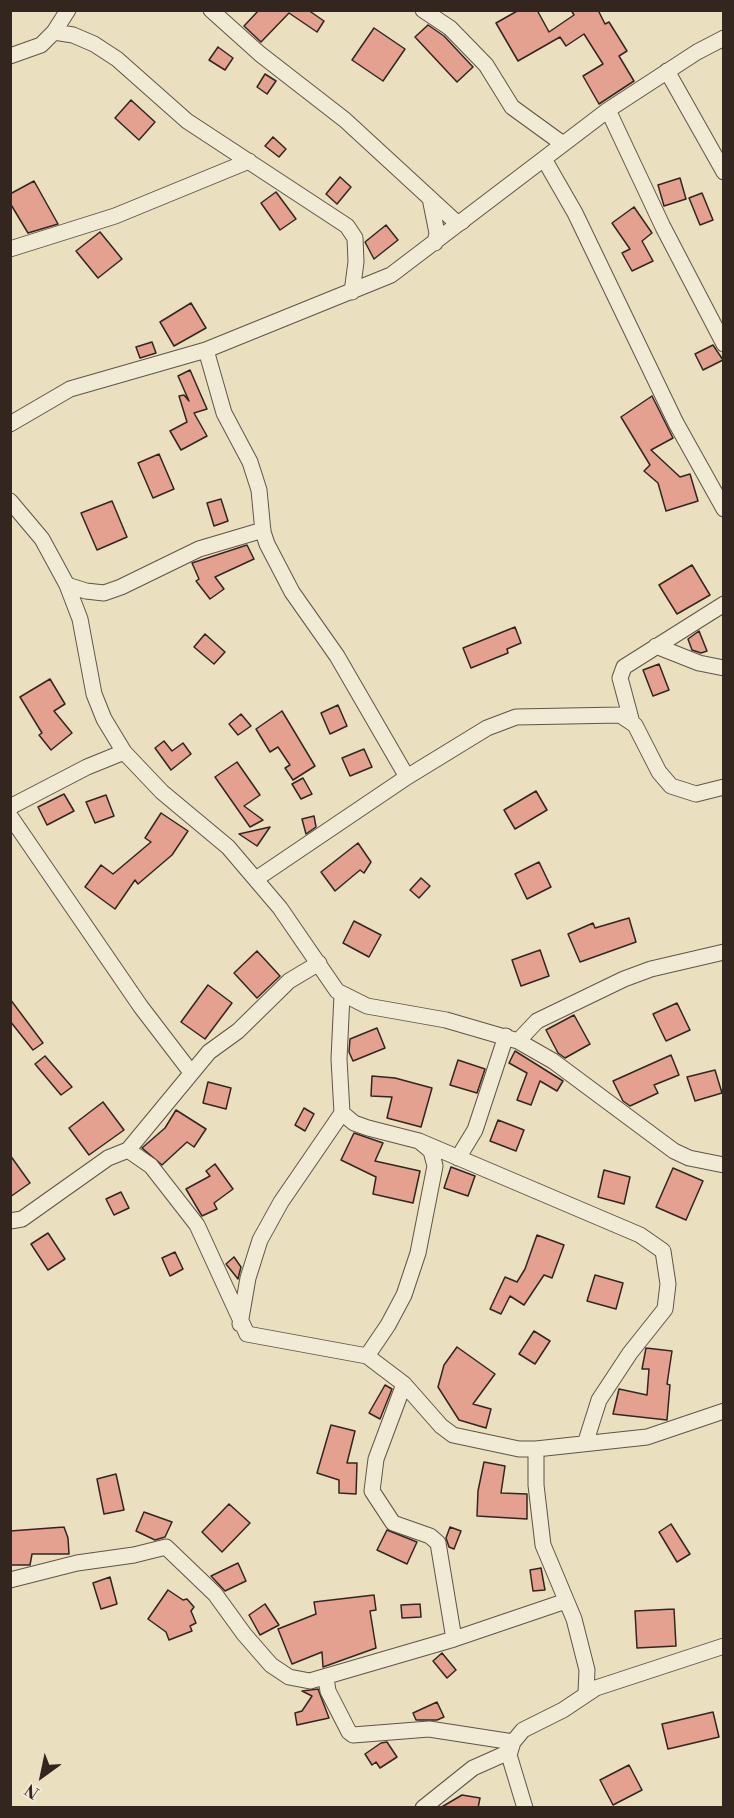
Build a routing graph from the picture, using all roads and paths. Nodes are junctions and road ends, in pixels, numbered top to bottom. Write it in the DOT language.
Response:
graph roads {
  1 [pos="68,10"];
  2 [pos="211,10"];
  3 [pos="423,10"];
  4 [pos="444,16"];
  5 [pos="54,32"];
  6 [pos="723,38"];
  7 [pos="10,56"];
  8 [pos="667,71"];
  9 [pos="608,110"];
  10 [pos="563,144"];
  11 [pos="544,159"];
  12 [pos="249,161"];
  13 [pos="723,172"];
  14 [pos="430,198"];
  15 [pos="463,221"];
  16 [pos="435,243"];
  17 [pos="10,249"];
  18 [pos="352,292"];
  19 [pos="723,344"];
  20 [pos="206,350"];
  21 [pos="10,424"];
  22 [pos="10,501"];
  23 [pos="723,509"];
  24 [pos="263,530"];
  25 [pos="67,585"];
  26 [pos="104,592"];
  27 [pos="723,604"];
  28 [pos="80,619"];
  29 [pos="656,646"];
  30 [pos="723,668"];
  31 [pos="631,719"];
  32 [pos="124,752"];
  33 [pos="406,777"];
  34 [pos="723,787"];
  35 [pos="10,807"];
  36 [pos="10,816"];
  37 [pos="256,879"];
  38 [pos="723,952"];
  39 [pos="319,963"];
  40 [pos="342,995"];
  41 [pos="512,1039"];
  42 [pos="190,1071"];
  43 [pos="342,1113"];
  44 [pos="419,1141"];
  45 [pos="128,1150"];
  46 [pos="458,1158"];
  47 [pos="723,1165"];
  48 [pos="10,1221"];
  49 [pos="240,1324"];
  50 [pos="367,1356"];
  51 [pos="404,1383"];
  52 [pos="723,1411"];
  53 [pos="586,1441"];
  54 [pos="536,1449"];
  55 [pos="10,1580"];
  56 [pos="566,1600"];
  57 [pos="454,1639"];
  58 [pos="723,1646"];
  59 [pos="326,1678"];
  60 [pos="586,1692"];
  61 [pos="511,1747"];
  62 [pos="423,1808"];
  63 [pos="525,1808"];
  1 -- 5 [label="street"];
  2 -- 14 [label="street"];
  3 -- 4 [label="street"];
  4 -- 10 [label="street"];
  5 -- 7 [label="street"];
  5 -- 12 [label="street"];
  6 -- 8 [label="street"];
  8 -- 9 [label="street"];
  8 -- 13 [label="street"];
  9 -- 10 [label="street"];
  9 -- 19 [label="street"];
  10 -- 11 [label="street"];
  11 -- 15 [label="street"];
  11 -- 23 [label="street"];
  12 -- 17 [label="street"];
  12 -- 18 [label="street"];
  14 -- 15 [label="street"];
  14 -- 16 [label="street"];
  15 -- 16 [label="street"];
  16 -- 18 [label="street"];
  18 -- 20 [label="street"];
  20 -- 21 [label="street"];
  20 -- 24 [label="street"];
  22 -- 25 [label="street"];
  24 -- 26 [label="street"];
  24 -- 33 [label="street"];
  25 -- 26 [label="street"];
  25 -- 28 [label="street"];
  26 -- 28 [label="street"];
  27 -- 29 [label="street"];
  28 -- 32 [label="street"];
  29 -- 30 [label="street"];
  29 -- 31 [label="street"];
  31 -- 33 [label="street"];
  31 -- 34 [label="street"];
  32 -- 35 [label="street"];
  32 -- 37 [label="street"];
  33 -- 37 [label="street"];
  36 -- 42 [label="street"];
  37 -- 39 [label="street"];
  38 -- 41 [label="street"];
  39 -- 40 [label="street"];
  39 -- 42 [label="street"];
  40 -- 41 [label="street"];
  40 -- 43 [label="street"];
  41 -- 46 [label="street"];
  41 -- 47 [label="street"];
  42 -- 45 [label="street"];
  43 -- 44 [label="street"];
  43 -- 49 [label="street"];
  44 -- 46 [label="street"];
  44 -- 50 [label="street"];
  45 -- 48 [label="street"];
  45 -- 49 [label="street"];
  46 -- 53 [label="street"];
  49 -- 50 [label="street"];
  50 -- 51 [label="street"];
  51 -- 54 [label="street"];
  51 -- 57 [label="street"];
  52 -- 53 [label="street"];
  53 -- 54 [label="street"];
  54 -- 56 [label="street"];
  55 -- 59 [label="street"];
  56 -- 57 [label="street"];
  56 -- 60 [label="street"];
  57 -- 59 [label="street"];
  58 -- 60 [label="street"];
  59 -- 61 [label="street"];
  60 -- 61 [label="street"];
  61 -- 62 [label="street"];
  61 -- 63 [label="street"];
}
